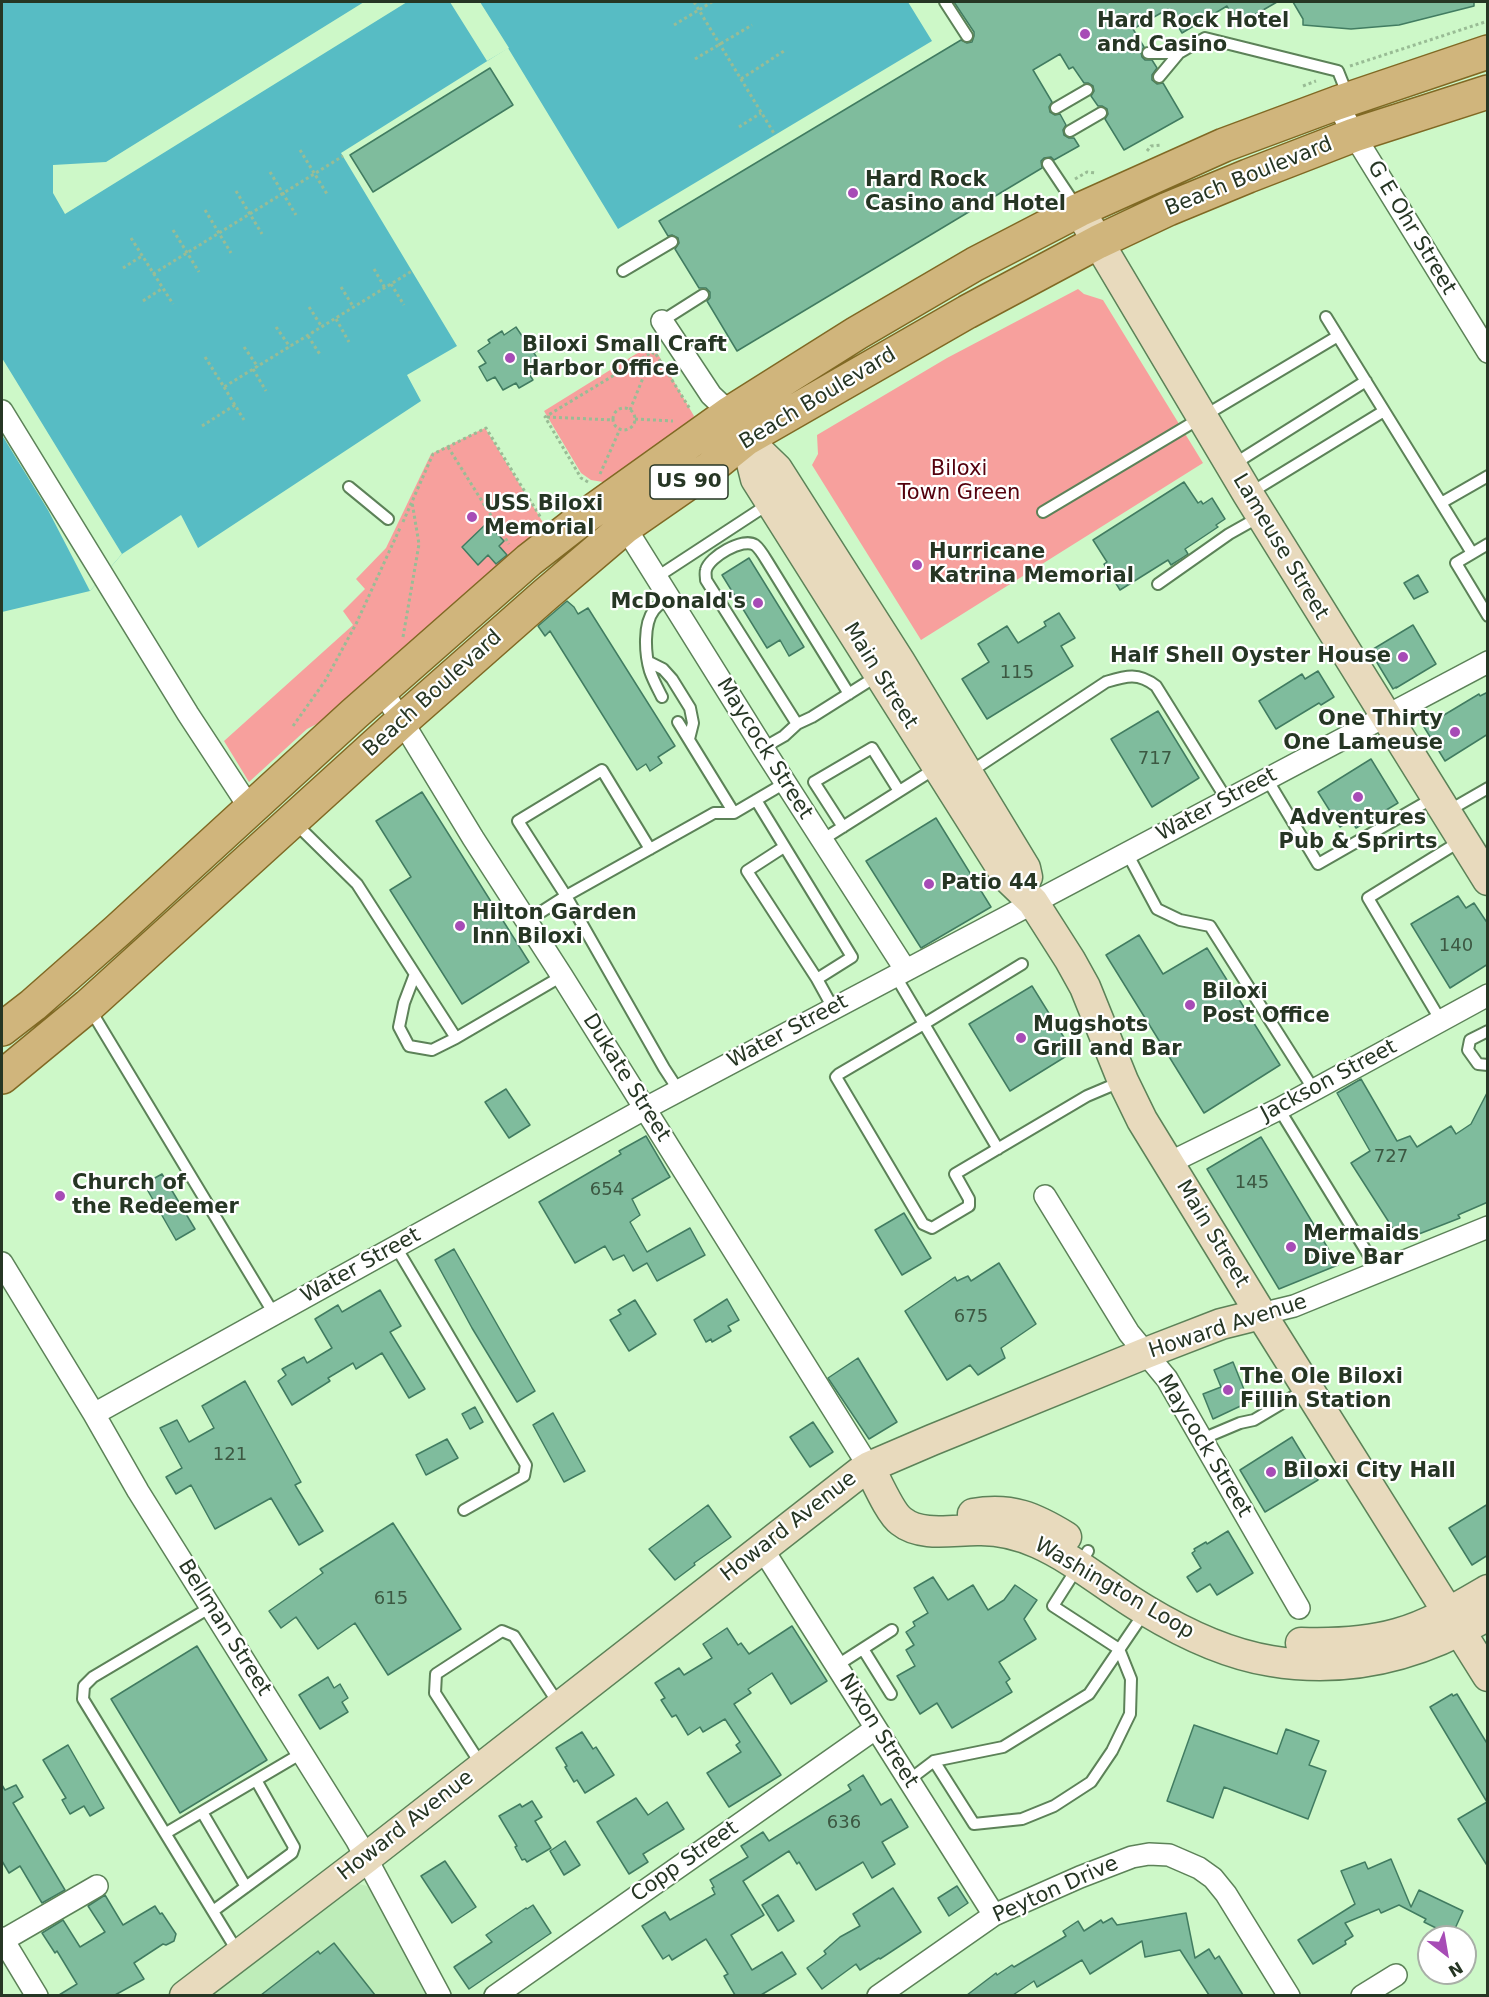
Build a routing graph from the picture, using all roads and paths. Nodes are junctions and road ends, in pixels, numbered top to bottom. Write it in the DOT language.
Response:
graph roads {
  1 [pos="694,2"];
  2 [pos="712,2"];
  3 [pos="945,2"];
  4 [pos="699,10"];
  5 [pos="674,25"];
  6 [pos="752,25"];
  7 [pos="967,36"];
  8 [pos="720,44"];
  9 [pos="784,51"];
  10 [pos="1488,52"];
  11 [pos="1148,53"];
  12 [pos="1179,53"];
  13 [pos="695,59"];
  14 [pos="1160,77"];
  15 [pos="741,79"];
  16 [pos="1088,90"];
  17 [pos="1488,92"];
  18 [pos="1343,101"];
  19 [pos="1056,108"];
  20 [pos="761,113"];
  21 [pos="1101,113"];
  22 [pos="739,127"];
  23 [pos="1070,132"];
  24 [pos="775,135"];
  25 [pos="1354,135"];
  26 [pos="300,150"];
  27 [pos="343,156"];
  28 [pos="1048,164"];
  29 [pos="270,172"];
  30 [pos="315,174"];
  31 [pos="236,191"];
  32 [pos="283,194"];
  33 [pos="327,194"];
  34 [pos="205,210"];
  35 [pos="1079,210"];
  36 [pos="250,214"];
  37 [pos="296,215"];
  38 [pos="173,230"];
  39 [pos="219,233"];
  40 [pos="262,234"];
  41 [pos="131,238"];
  42 [pos="672,242"];
  43 [pos="1098,242"];
  44 [pos="187,253"];
  45 [pos="231,253"];
  46 [pos="142,256"];
  47 [pos="123,268"];
  48 [pos="374,269"];
  49 [pos="623,271"];
  50 [pos="199,272"];
  51 [pos="412,272"];
  52 [pos="153,274"];
  53 [pos="391,284"];
  54 [pos="163,288"];
  55 [pos="340,288"];
  56 [pos="385,288"];
  57 [pos="703,295"];
  58 [pos="143,301"];
  59 [pos="173,304"];
  60 [pos="404,305"];
  61 [pos="309,307"];
  62 [pos="354,308"];
  63 [pos="1326,317"];
  64 [pos="336,319"];
  65 [pos="662,321"];
  66 [pos="276,327"];
  67 [pos="322,327"];
  68 [pos="308,336"];
  69 [pos="1338,336"];
  70 [pos="349,342"];
  71 [pos="244,346"];
  72 [pos="290,347"];
  73 [pos="654,351"];
  74 [pos="1488,352"];
  75 [pos="321,356"];
  76 [pos="205,357"];
  77 [pos="258,367"];
  78 [pos="253,369"];
  79 [pos="1366,381"];
  80 [pos="224,387"];
  81 [pos="266,391"];
  82 [pos="235,405"];
  83 [pos="630,410"];
  84 [pos="2,411"];
  85 [pos="691,411"];
  86 [pos="1384,411"];
  87 [pos="545,417"];
  88 [pos="1200,417"];
  89 [pos="635,419"];
  90 [pos="244,420"];
  91 [pos="614,420"];
  92 [pos="681,422"];
  93 [pos="202,426"];
  94 [pos="738,426"];
  95 [pos="620,429"];
  96 [pos="448,447"];
  97 [pos="1231,466"];
  98 [pos="1488,476"];
  99 [pos="349,487"];
  100 [pos="412,502"];
  101 [pos="770,503"];
  102 [pos="1441,503"];
  103 [pos="1254,505"];
  104 [pos="1043,513"];
  105 [pos="388,519"];
  106 [pos="543,521"];
  107 [pos="625,526"];
  108 [pos="509,544"];
  109 [pos="1488,544"];
  110 [pos="696,553"];
  111 [pos="1472,553"];
  112 [pos="706,569"];
  113 [pos="657,577"];
  114 [pos="1158,584"];
  115 [pos="669,597"];
  116 [pos="1488,616"];
  117 [pos="401,644"];
  118 [pos="649,662"];
  119 [pos="1488,662"];
  120 [pos="889,669"];
  121 [pos="381,690"];
  122 [pos="849,694"];
  123 [pos="662,697"];
  124 [pos="1385,716"];
  125 [pos="402,721"];
  126 [pos="678,722"];
  127 [pos="797,724"];
  128 [pos="293,726"];
  129 [pos="689,739"];
  130 [pos="763,748"];
  131 [pos="937,768"];
  132 [pos="969,773"];
  133 [pos="1267,779"];
  134 [pos="785,783"];
  135 [pos="1488,788"];
  136 [pos="899,791"];
  137 [pos="756,800"];
  138 [pos="1227,800"];
  139 [pos="1440,805"];
  140 [pos="251,810"];
  141 [pos="734,813"];
  142 [pos="292,821"];
  143 [pos="843,827"];
  144 [pos="822,840"];
  145 [pos="1462,840"];
  146 [pos="784,847"];
  147 [pos="650,849"];
  148 [pos="1127,853"];
  149 [pos="1488,880"];
  150 [pos="566,896"];
  151 [pos="1034,902"];
  152 [pos="527,921"];
  153 [pos="1022,964"];
  154 [pos="900,972"];
  155 [pos="415,974"];
  156 [pos="562,976"];
  157 [pos="816,979"];
  158 [pos="1488,995"];
  159 [pos="88,1006"];
  160 [pos="833,1008"];
  161 [pos="1441,1021"];
  162 [pos="924,1024"];
  163 [pos="2,1029"];
  164 [pos="1488,1030"];
  165 [pos="456,1038"];
  166 [pos="1488,1065"];
  167 [pos="2,1077"];
  168 [pos="1124,1081"];
  169 [pos="679,1090"];
  170 [pos="1314,1090"];
  171 [pos="645,1108"];
  172 [pos="1279,1109"];
  173 [pos="998,1149"];
  174 [pos="1169,1163"];
  175 [pos="1045,1196"];
  176 [pos="1488,1227"];
  177 [pos="396,1247"];
  178 [pos="2,1263"];
  179 [pos="1379,1272"];
  180 [pos="274,1314"];
  181 [pos="1261,1314"];
  182 [pos="1146,1353"];
  183 [pos="1307,1388"];
  184 [pos="94,1414"];
  185 [pos="1202,1439"];
  186 [pos="870,1467"];
  187 [pos="464,1510"];
  188 [pos="762,1548"];
  189 [pos="1083,1559"];
  190 [pos="1488,1590"];
  191 [pos="1151,1603"];
  192 [pos="211,1607"];
  193 [pos="1299,1608"];
  194 [pos="1488,1615"];
  195 [pos="1454,1622"];
  196 [pos="892,1630"];
  197 [pos="863,1649"];
  198 [pos="1119,1649"];
  199 [pos="836,1666"];
  200 [pos="1488,1676"];
  201 [pos="891,1694"];
  202 [pos="560,1706"];
  203 [pos="875,1728"];
  204 [pos="302,1753"];
  205 [pos="934,1761"];
  206 [pos="482,1766"];
  207 [pos="256,1780"];
  208 [pos="909,1780"];
  209 [pos="202,1812"];
  210 [pos="166,1833"];
  211 [pos="366,1858"];
  212 [pos="97,1886"];
  213 [pos="246,1887"];
  214 [pos="213,1911"];
  215 [pos="994,1915"];
  216 [pos="2,1940"];
  217 [pos="239,1954"];
  218 [pos="1396,1975"];
  219 [pos="37,1995"];
  220 [pos="185,1995"];
  221 [pos="440,1995"];
  222 [pos="495,1995"];
  223 [pos="878,1995"];
  224 [pos="1290,1995"];
  225 [pos="1362,1995"];
  1 -- 4 [label="path"];
  2 -- 4 [label="path"];
  3 -- 7 [label="lane"];
  4 -- 5 [label="path"];
  4 -- 8 [label="path"];
  6 -- 8 [label="path"];
  8 -- 13 [label="path"];
  8 -- 15 [label="path"];
  9 -- 15 [label="path"];
  10 -- 18 [label="main road, Beach Boulevard / US 90"];
  11 -- 12 [label="lane"];
  12 -- 14 [label="lane"];
  12 -- 18 [label="lane"];
  15 -- 20 [label="path"];
  16 -- 19 [label="lane"];
  17 -- 25 [label="main road, Beach Boulevard / US 90"];
  18 -- 25 [label="street, G E Ohr Street"];
  18 -- 35 [label="main road, Beach Boulevard / US 90"];
  20 -- 22 [label="path"];
  20 -- 24 [label="path"];
  21 -- 23 [label="lane"];
  25 -- 43 [label="main road, Beach Boulevard / US 90"];
  25 -- 74 [label="street, G E Ohr Street"];
  26 -- 30 [label="path"];
  27 -- 30 [label="path"];
  28 -- 35 [label="lane"];
  29 -- 32 [label="path"];
  30 -- 32 [label="path"];
  30 -- 33 [label="path"];
  31 -- 36 [label="path"];
  32 -- 36 [label="path"];
  32 -- 37 [label="path"];
  34 -- 39 [label="path"];
  35 -- 43 [label="street, Lameuse Street"];
  35 -- 94 [label="main road, Beach Boulevard / US 90"];
  36 -- 39 [label="path"];
  36 -- 40 [label="path"];
  38 -- 44 [label="path"];
  39 -- 44 [label="path"];
  39 -- 45 [label="path"];
  41 -- 46 [label="path"];
  42 -- 49 [label="lane"];
  43 -- 88 [label="street, Lameuse Street"];
  43 -- 94 [label="main road, Beach Boulevard / US 90"];
  44 -- 50 [label="path"];
  44 -- 52 [label="path"];
  46 -- 47 [label="path"];
  46 -- 52 [label="path"];
  48 -- 56 [label="path"];
  51 -- 53 [label="path"];
  52 -- 54 [label="path"];
  53 -- 56 [label="path"];
  53 -- 60 [label="path"];
  54 -- 58 [label="path"];
  54 -- 59 [label="path"];
  55 -- 62 [label="path"];
  56 -- 62 [label="path"];
  57 -- 65 [label="lane"];
  61 -- 67 [label="path"];
  62 -- 64 [label="path"];
  63 -- 69 [label="lane"];
  64 -- 67 [label="path"];
  64 -- 70 [label="path"];
  65 -- 94 [label="street, Main Street"];
  66 -- 72 [label="path"];
  67 -- 68 [label="path"];
  68 -- 72 [label="path"];
  68 -- 75 [label="path"];
  69 -- 79 [label="lane"];
  69 -- 88 [label="lane"];
  71 -- 77 [label="path"];
  72 -- 77 [label="path"];
  73 -- 83 [label="path"];
  73 -- 85 [label="path"];
  73 -- 87 [label="path"];
  76 -- 80 [label="path"];
  77 -- 78 [label="path"];
  78 -- 80 [label="path"];
  78 -- 81 [label="path"];
  79 -- 86 [label="lane"];
  79 -- 97 [label="lane"];
  80 -- 82 [label="path"];
  82 -- 90 [label="path"];
  82 -- 93 [label="path"];
  83 -- 89 [label="path"];
  83 -- 91 [label="path"];
  84 -- 140 [label="street"];
  86 -- 102 [label="lane"];
  86 -- 103 [label="lane"];
  87 -- 91 [label="path"];
  87 -- 95 [label="path"];
  88 -- 97 [label="street, Lameuse Street"];
  88 -- 104 [label="lane"];
  89 -- 92 [label="path"];
  89 -- 95 [label="path"];
  91 -- 95 [label="path"];
  94 -- 101 [label="street, Main Street"];
  94 -- 107 [label="main road, Beach Boulevard / US 90"];
  94 -- 120 [label="street, Main Street"];
  94 -- 121 [label="main road, Beach Boulevard / US 90"];
  96 -- 100 [label="path"];
  96 -- 106 [label="path"];
  96 -- 108 [label="path"];
  97 -- 103 [label="street, Lameuse Street"];
  98 -- 102 [label="lane"];
  99 -- 105 [label="lane"];
  100 -- 117 [label="path"];
  100 -- 128 [label="path"];
  101 -- 110 [label="lane"];
  101 -- 120 [label="street, Main Street"];
  102 -- 111 [label="lane"];
  103 -- 114 [label="lane"];
  103 -- 124 [label="street, Lameuse Street"];
  107 -- 113 [label="street, Maycock Street"];
  107 -- 125 [label="main road, Beach Boulevard / US 90"];
  109 -- 111 [label="lane"];
  110 -- 112 [label="lane"];
  110 -- 113 [label="lane"];
  111 -- 116 [label="lane"];
  112 -- 122 [label="lane"];
  112 -- 127 [label="lane"];
  113 -- 115 [label="street, Maycock Street"];
  115 -- 118 [label="lane"];
  115 -- 130 [label="street, Maycock Street"];
  118 -- 123 [label="lane"];
  118 -- 129 [label="lane"];
  119 -- 124 [label="street, Water Street"];
  120 -- 122 [label="lane"];
  120 -- 131 [label="street, Main Street"];
  120 -- 132 [label="street, Main Street"];
  121 -- 125 [label="street, Dukate Street"];
  121 -- 140 [label="main road, Beach Boulevard / US 90"];
  122 -- 127 [label="lane"];
  124 -- 133 [label="street, Water Street"];
  124 -- 139 [label="street, Lameuse Street"];
  125 -- 142 [label="main road, Beach Boulevard / US 90"];
  125 -- 152 [label="street, Dukate Street"];
  126 -- 129 [label="lane"];
  127 -- 130 [label="lane"];
  129 -- 141 [label="lane"];
  130 -- 134 [label="street, Maycock Street"];
  131 -- 136 [label="lane"];
  131 -- 151 [label="street, Main Street"];
  132 -- 138 [label="lane"];
  132 -- 151 [label="street, Main Street"];
  133 -- 138 [label="street, Water Street"];
  133 -- 139 [label="lane"];
  134 -- 137 [label="lane"];
  134 -- 144 [label="street, Maycock Street"];
  135 -- 139 [label="lane"];
  136 -- 143 [label="lane"];
  136 -- 143 [label="lane"];
  137 -- 141 [label="lane"];
  137 -- 146 [label="lane"];
  138 -- 148 [label="street, Water Street"];
  139 -- 145 [label="street, Lameuse Street"];
  140 -- 163 [label="main road, Beach Boulevard / US 90"];
  141 -- 147 [label="lane"];
  142 -- 155 [label="lane"];
  142 -- 159 [label="main road, Beach Boulevard / US 90"];
  143 -- 144 [label="lane"];
  144 -- 154 [label="street, Maycock Street"];
  145 -- 149 [label="street, Lameuse Street"];
  145 -- 161 [label="lane"];
  146 -- 157 [label="lane"];
  146 -- 157 [label="lane"];
  147 -- 150 [label="lane"];
  147 -- 150 [label="lane"];
  148 -- 151 [label="street, Water Street"];
  148 -- 170 [label="lane"];
  150 -- 152 [label="lane"];
  150 -- 169 [label="lane"];
  151 -- 154 [label="street, Water Street"];
  151 -- 168 [label="street, Main Street"];
  152 -- 156 [label="street, Dukate Street"];
  153 -- 162 [label="lane"];
  154 -- 160 [label="street, Water Street"];
  154 -- 162 [label="lane"];
  155 -- 165 [label="lane"];
  155 -- 165 [label="lane"];
  156 -- 165 [label="lane"];
  156 -- 171 [label="street, Dukate Street"];
  157 -- 160 [label="lane"];
  158 -- 161 [label="street, Jackson Street"];
  159 -- 167 [label="main road, Beach Boulevard / US 90"];
  159 -- 180 [label="lane"];
  160 -- 169 [label="street, Water Street"];
  161 -- 170 [label="street, Jackson Street"];
  162 -- 173 [label="lane"];
  162 -- 173 [label="lane"];
  164 -- 166 [label="lane"];
  168 -- 173 [label="lane"];
  168 -- 174 [label="street, Main Street"];
  169 -- 171 [label="street, Water Street"];
  170 -- 172 [label="street, Jackson Street"];
  171 -- 177 [label="street, Water Street"];
  171 -- 186 [label="street, Dukate Street"];
  172 -- 174 [label="street, Jackson Street"];
  172 -- 179 [label="lane"];
  174 -- 181 [label="street, Main Street"];
  175 -- 182 [label="street, Maycock Street"];
  176 -- 179 [label="street, Howard Avenue"];
  177 -- 180 [label="street, Water Street"];
  177 -- 187 [label="lane"];
  178 -- 184 [label="street, Bellman Street"];
  179 -- 181 [label="street, Howard Avenue"];
  180 -- 184 [label="street, Water Street"];
  181 -- 182 [label="street, Howard Avenue"];
  181 -- 183 [label="street, Main Street"];
  182 -- 185 [label="street, Maycock Street"];
  182 -- 186 [label="street, Howard Avenue"];
  183 -- 185 [label="lane"];
  183 -- 195 [label="street, Main Street"];
  184 -- 192 [label="street, Bellman Street"];
  185 -- 193 [label="street, Maycock Street"];
  186 -- 188 [label="street, Howard Avenue"];
  186 -- 189 [label="street"];
  188 -- 199 [label="street, Nixon Street"];
  188 -- 202 [label="street, Howard Avenue"];
  189 -- 191 [label="street"];
  189 -- 198 [label="lane"];
  190 -- 195 [label="street, Washington Loop"];
  191 -- 195 [label="street, Washington Loop"];
  191 -- 195 [label="street, Washington Loop"];
  191 -- 198 [label="lane"];
  192 -- 204 [label="street, Bellman Street"];
  192 -- 210 [label="lane"];
  194 -- 195 [label="street, Washington Loop"];
  195 -- 200 [label="street, Main Street"];
  196 -- 197 [label="lane"];
  197 -- 199 [label="lane"];
  197 -- 201 [label="lane"];
  198 -- 205 [label="lane"];
  198 -- 205 [label="lane"];
  199 -- 203 [label="street, Nixon Street"];
  202 -- 206 [label="street, Howard Avenue"];
  202 -- 206 [label="lane"];
  203 -- 208 [label="street, Nixon Street"];
  203 -- 222 [label="street, Copp Street"];
  204 -- 207 [label="lane"];
  204 -- 211 [label="street, Bellman Street"];
  205 -- 208 [label="lane"];
  206 -- 211 [label="street, Howard Avenue"];
  207 -- 209 [label="lane"];
  207 -- 213 [label="lane"];
  208 -- 215 [label="street, Nixon Street"];
  209 -- 210 [label="lane"];
  209 -- 213 [label="lane"];
  210 -- 214 [label="lane"];
  211 -- 217 [label="street, Howard Avenue"];
  211 -- 221 [label="street, Bellman Street"];
  212 -- 216 [label="street"];
  213 -- 214 [label="lane"];
  214 -- 217 [label="lane"];
  215 -- 223 [label="street, Peyton Drive"];
  215 -- 224 [label="street, Peyton Drive"];
  216 -- 219 [label="street"];
  217 -- 220 [label="street, Howard Avenue"];
  218 -- 225 [label="street"];
}
